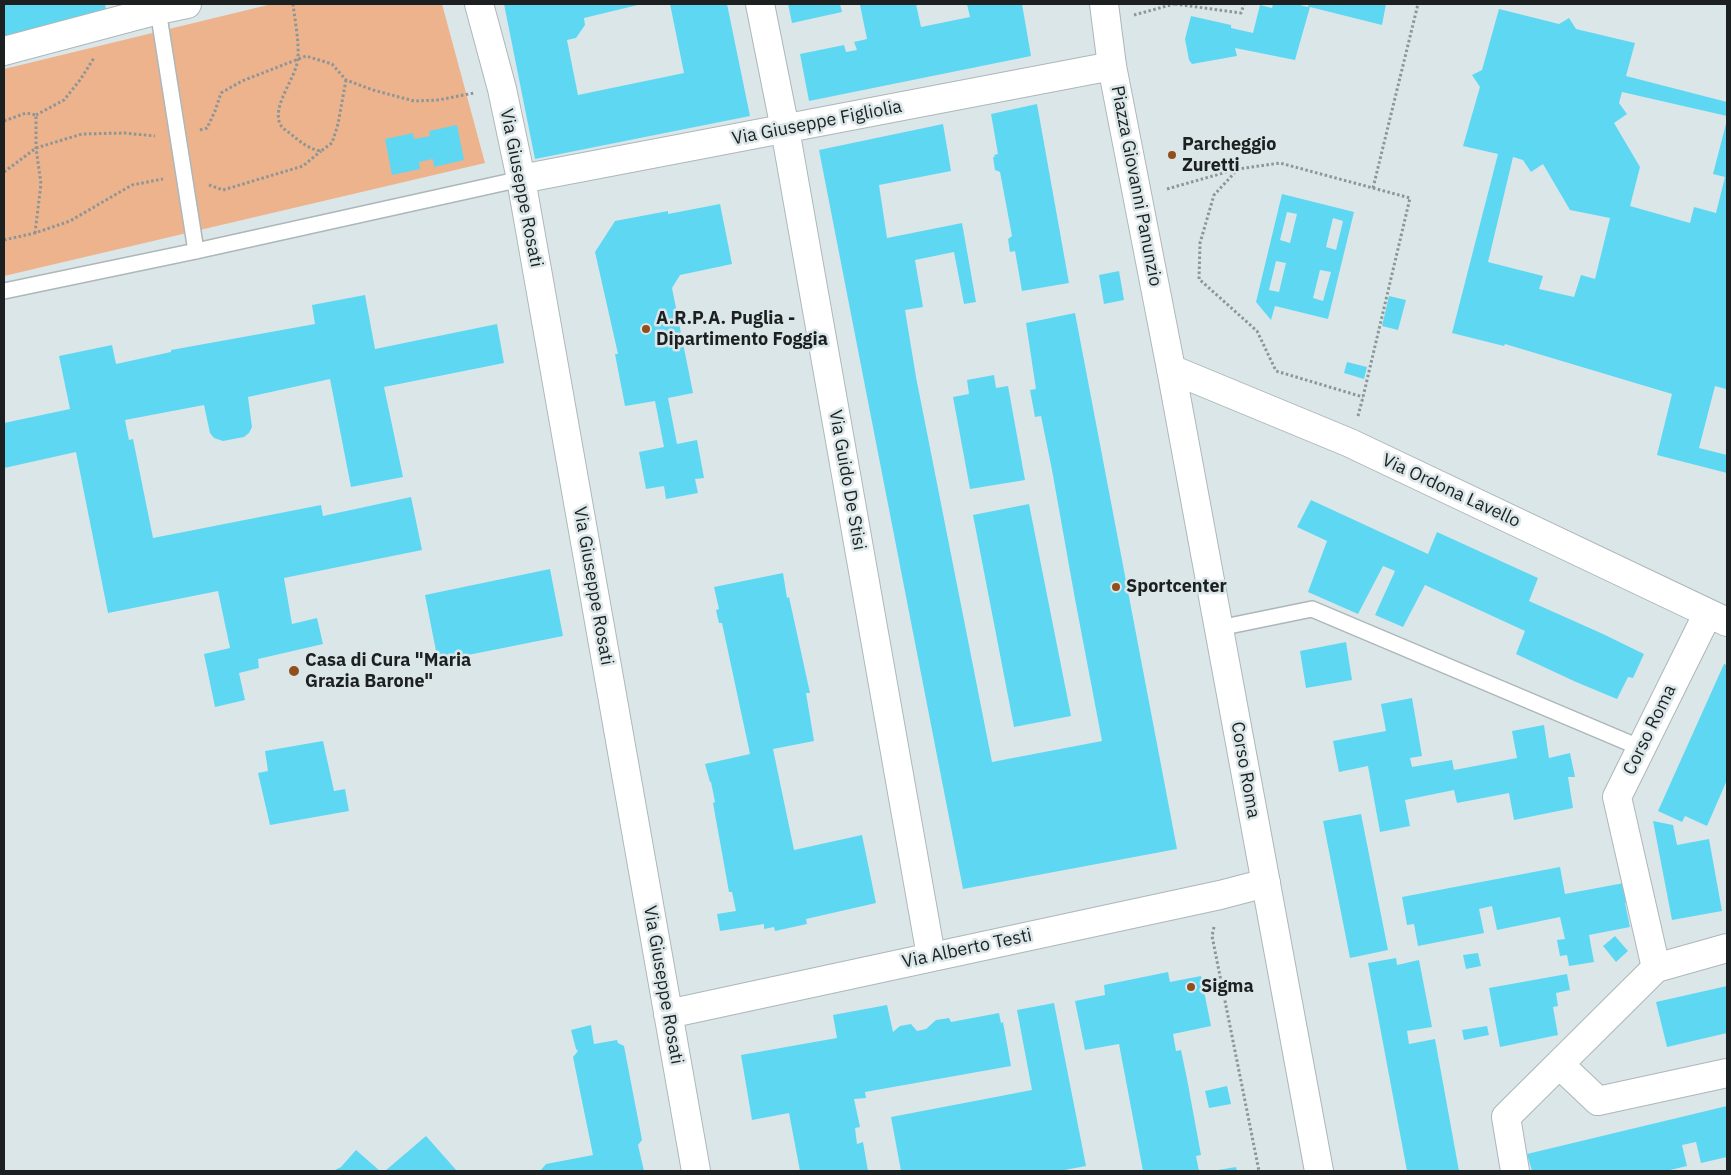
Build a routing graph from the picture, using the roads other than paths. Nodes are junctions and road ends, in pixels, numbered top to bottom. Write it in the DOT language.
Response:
graph roads {
  1 [pos="187,4"];
  2 [pos="479,4"];
  3 [pos="760,4"];
  4 [pos="157,7"];
  5 [pos="1105,14"];
  6 [pos="4,51"];
  7 [pos="1112,66"];
  8 [pos="785,129"];
  9 [pos="521,179"];
  10 [pos="196,251"];
  11 [pos="4,291"];
  12 [pos="1171,369"];
  13 [pos="1718,617"];
  14 [pos="1219,628"];
  15 [pos="1641,748"];
  16 [pos="1266,884"];
  17 [pos="1727,948"];
  18 [pos="931,956"];
  19 [pos="1656,968"];
  20 [pos="668,1014"];
  21 [pos="1560,1065"];
  22 [pos="1727,1073"];
  23 [pos="696,1171"];
  24 [pos="1319,1171"];
  25 [pos="1515,1171"];
  1 -- 4 [label="street"];
  2 -- 9 [label="street, Via Giuseppe Rosati"];
  3 -- 8 [label="street, Via Guido De Stisi"];
  4 -- 6 [label="street"];
  4 -- 10 [label="lane"];
  5 -- 7 [label="street, Piazza Giovanni Panunzio"];
  7 -- 8 [label="street, Via Giuseppe Figliolia"];
  7 -- 12 [label="street, Piazza Giovanni Panunzio"];
  8 -- 9 [label="street, Via Giuseppe Figliolia"];
  8 -- 18 [label="street, Via Guido De Stisi"];
  9 -- 10 [label="lane"];
  9 -- 20 [label="street, Via Giuseppe Rosati"];
  10 -- 11 [label="lane"];
  12 -- 13 [label="street, Via Ordona Lavello"];
  12 -- 14 [label="street, Corso Roma"];
  13 -- 15 [label="street, Corso Roma"];
  14 -- 15 [label="lane"];
  14 -- 16 [label="street, Corso Roma"];
  15 -- 19 [label="street, Corso Roma"];
  16 -- 18 [label="street, Via Alberto Testi"];
  16 -- 24 [label="street, Corso Roma"];
  17 -- 19 [label="street"];
  18 -- 20 [label="street, Via Alberto Testi"];
  19 -- 21 [label="street"];
  20 -- 23 [label="street, Via Giuseppe Rosati"];
  21 -- 22 [label="street"];
  21 -- 25 [label="street"];
}
